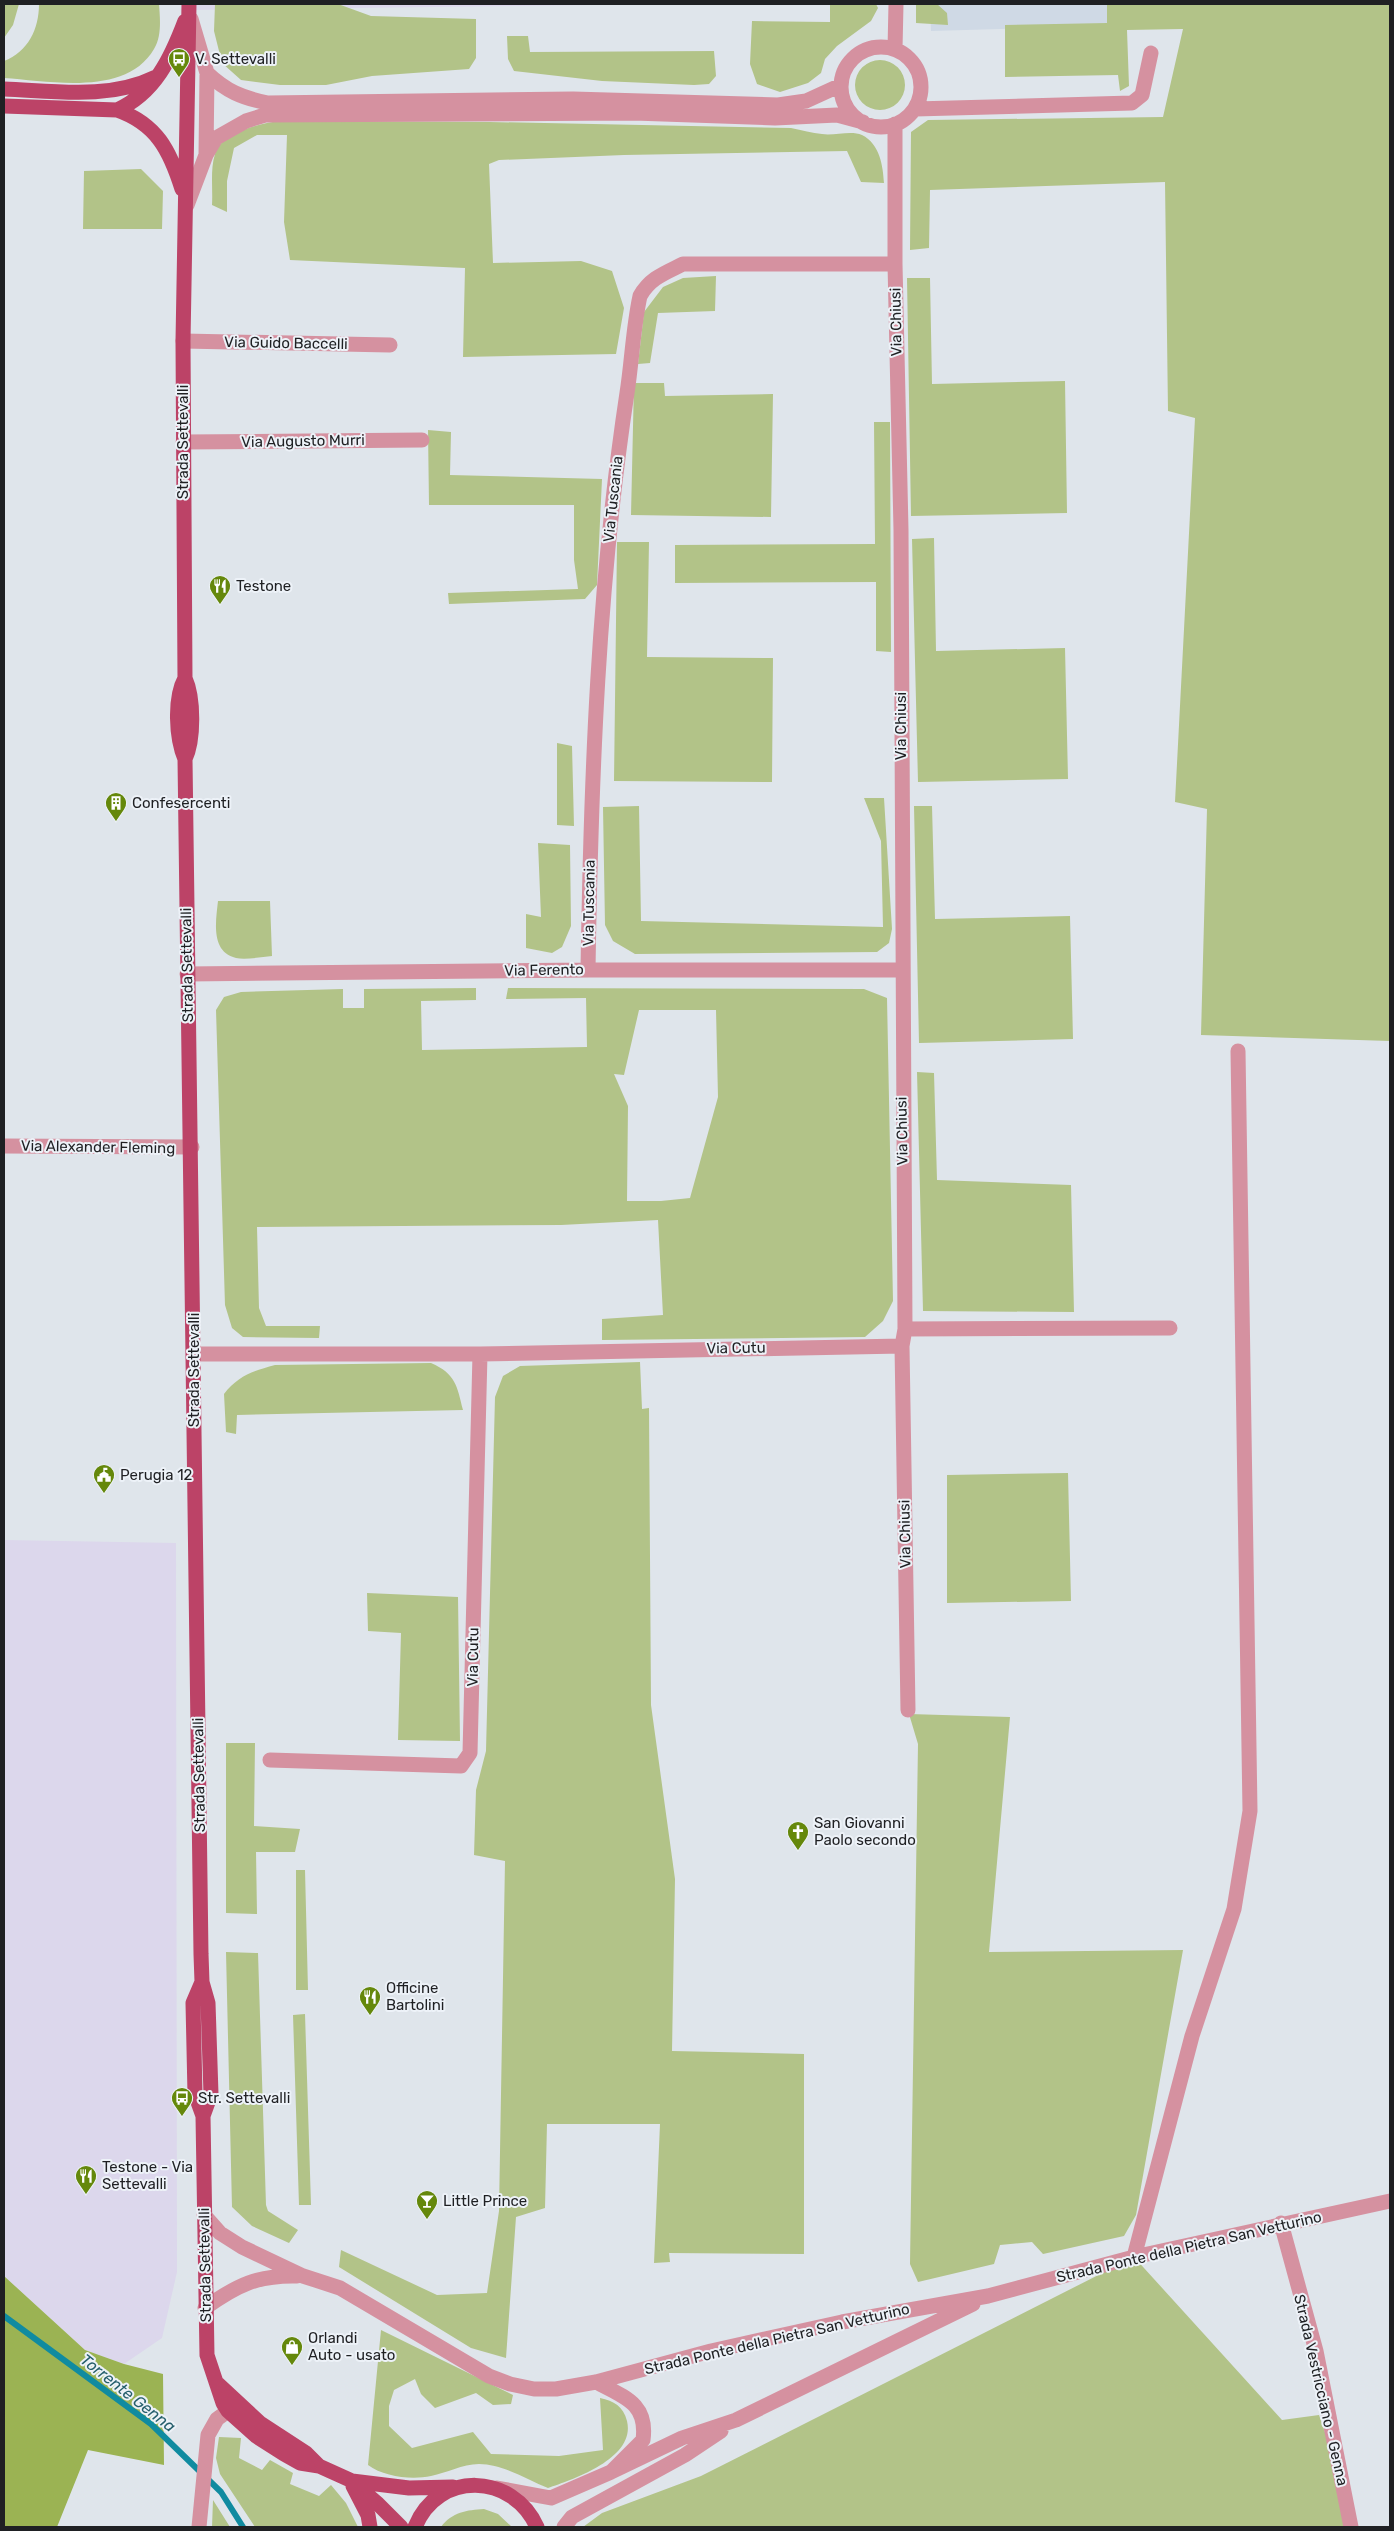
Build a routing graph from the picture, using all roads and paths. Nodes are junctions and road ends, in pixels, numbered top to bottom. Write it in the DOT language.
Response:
graph roads {
  1 [pos="896,4"];
  2 [pos="189,7"];
  3 [pos="896,49"];
  4 [pos="1151,53"];
  5 [pos="207,73"];
  6 [pos="156,77"];
  7 [pos="841,85"];
  8 [pos="4,89"];
  9 [pos="4,106"];
  10 [pos="915,109"];
  11 [pos="117,110"];
  12 [pos="863,122"];
  13 [pos="895,124"];
  14 [pos="206,155"];
  15 [pos="187,205"];
  16 [pos="895,264"];
  17 [pos="183,341"];
  18 [pos="390,345"];
  19 [pos="422,440"];
  20 [pos="183,442"];
  21 [pos="588,970"];
  22 [pos="901,970"];
  23 [pos="188,974"];
  24 [pos="1238,1051"];
  25 [pos="4,1146"];
  26 [pos="192,1147"];
  27 [pos="1170,1328"];
  28 [pos="905,1329"];
  29 [pos="902,1346"];
  30 [pos="194,1354"];
  31 [pos="480,1354"];
  32 [pos="908,1710"];
  33 [pos="270,1760"];
  34 [pos="1390,2201"];
  35 [pos="204,2215"];
  36 [pos="1281,2223"];
  37 [pos="1134,2257"];
  38 [pos="303,2276"];
  39 [pos="988,2296"];
  40 [pos="206,2308"];
  41 [pos="596,2382"];
  42 [pos="217,2383"];
  43 [pos="228,2411"];
  44 [pos="736,2420"];
  45 [pos="319,2466"];
  46 [pos="611,2472"];
  47 [pos="350,2480"];
  48 [pos="459,2487"];
  49 [pos="496,2488"];
  50 [pos="199,2526"];
  51 [pos="370,2527"];
  52 [pos="401,2527"];
  53 [pos="415,2527"];
  54 [pos="537,2527"];
  55 [pos="564,2527"];
  56 [pos="1351,2527"];
  1 -- 3 [label="street"];
  2 -- 5 [label="street, Strada Settevalli"];
  2 -- 6 [label="main road"];
  2 -- 15 [label="main road, Strada Settevalli"];
  3 -- 7 [label="street"];
  3 -- 10 [label="street"];
  4 -- 10 [label="street"];
  5 -- 7 [label="street"];
  5 -- 14 [label="street, Strada Settevalli"];
  6 -- 8 [label="main road"];
  6 -- 11 [label="main road"];
  7 -- 12 [label="street"];
  9 -- 11 [label="main road"];
  10 -- 13 [label="street"];
  11 -- 15 [label="main road"];
  12 -- 13 [label="street"];
  12 -- 14 [label="street"];
  13 -- 16 [label="street, Via Chiusi"];
  14 -- 15 [label="street, Strada Settevalli"];
  15 -- 17 [label="main road, Strada Settevalli"];
  16 -- 21 [label="street, Via Tuscania"];
  16 -- 22 [label="street, Via Chiusi"];
  17 -- 18 [label="street, Via Guido Baccelli"];
  17 -- 20 [label="main road, Strada Settevalli"];
  19 -- 20 [label="street, Via Augusto Murri"];
  20 -- 23 [label="main road, Strada Settevalli"];
  21 -- 22 [label="street, Via Ferento"];
  21 -- 23 [label="street, Via Ferento"];
  22 -- 28 [label="street, Via Chiusi"];
  23 -- 26 [label="main road, Strada Settevalli"];
  24 -- 37 [label="street"];
  25 -- 26 [label="street, Via Alexander Fleming"];
  26 -- 30 [label="main road, Strada Settevalli"];
  27 -- 28 [label="street"];
  28 -- 29 [label="street, Via Chiusi"];
  29 -- 31 [label="street, Via Cutu"];
  29 -- 32 [label="street, Via Chiusi"];
  30 -- 31 [label="street, Via Cutu"];
  30 -- 35 [label="main road, Strada Settevalli"];
  31 -- 33 [label="street, Via Cutu"];
  34 -- 36 [label="street, Strada Ponte della Pietra San Vetturino"];
  35 -- 38 [label="street, Strada Ponte della Pietra San Vetturino"];
  35 -- 40 [label="main road, Strada Settevalli"];
  36 -- 37 [label="street, Strada Ponte della Pietra San Vetturino"];
  36 -- 56 [label="street, Strada Vestricciano - Genna"];
  37 -- 39 [label="street, Strada Ponte della Pietra San Vetturino"];
  38 -- 40 [label="street, Strada Ponte della Pietra San Vetturino"];
  38 -- 41 [label="street, Strada Ponte della Pietra San Vetturino"];
  39 -- 41 [label="street, Strada Ponte della Pietra San Vetturino"];
  39 -- 44 [label="street, Strada Ponte della Pietra San Vetturino"];
  40 -- 42 [label="main road, Strada Settevalli"];
  41 -- 46 [label="street, Strada Ponte della Pietra San Vetturino"];
  42 -- 43 [label="main road, Strada Settevalli"];
  42 -- 45 [label="main road, Strada Settevalli"];
  43 -- 45 [label="main road, Strada Settevalli"];
  43 -- 50 [label="street"];
  44 -- 46 [label="street, Strada Ponte della Pietra San Vetturino"];
  44 -- 55 [label="street, Strada Ponte della Pietra San Vetturino"];
  45 -- 47 [label="main road, Strada Settevalli"];
  46 -- 49 [label="street, Strada Ponte della Pietra San Vetturino"];
  47 -- 48 [label="main road, Strada Settevalli"];
  47 -- 51 [label="main road"];
  47 -- 52 [label="main road, Strada Settevalli"];
  48 -- 49 [label="main road, Strada Settevalli"];
  48 -- 53 [label="main road"];
  49 -- 54 [label="main road"];
}
